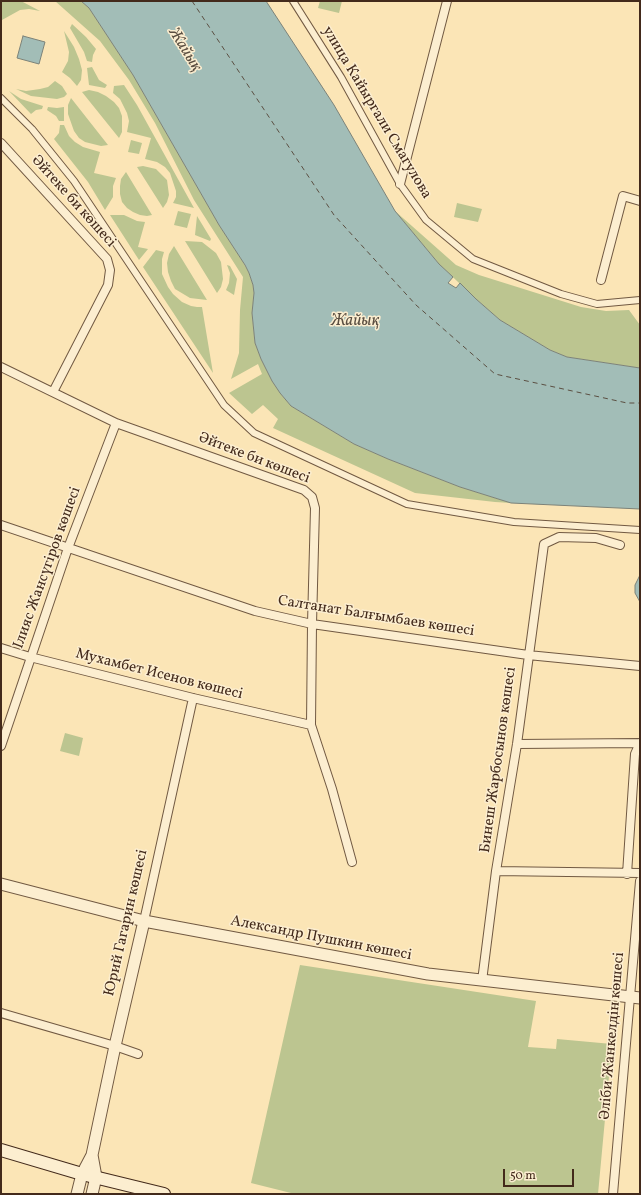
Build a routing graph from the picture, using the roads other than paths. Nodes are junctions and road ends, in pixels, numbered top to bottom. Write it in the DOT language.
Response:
graph roads {
  1 [pos="293,1"];
  2 [pos="447,1"];
  3 [pos="1,98"];
  4 [pos="1,143"];
  5 [pos="400,184"];
  6 [pos="640,201"];
  7 [pos="601,280"];
  8 [pos="640,300"];
  9 [pos="1,367"];
  10 [pos="53,392"];
  11 [pos="116,423"];
  12 [pos="1,525"];
  13 [pos="640,530"];
  14 [pos="620,545"];
  15 [pos="68,548"];
  16 [pos="312,624"];
  17 [pos="1,648"];
  18 [pos="528,656"];
  19 [pos="30,657"];
  20 [pos="640,666"];
  21 [pos="193,698"];
  22 [pos="311,725"];
  23 [pos="640,743"];
  24 [pos="517,744"];
  25 [pos="1,746"];
  26 [pos="352,862"];
  27 [pos="496,871"];
  28 [pos="640,873"];
  29 [pos="627,874"];
  30 [pos="640,881"];
  31 [pos="1,884"];
  32 [pos="144,921"];
  33 [pos="482,981"];
  34 [pos="635,998"];
  35 [pos="1,1013"];
  36 [pos="115,1046"];
  37 [pos="138,1054"];
  38 [pos="1,1150"];
  39 [pos="92,1155"];
  40 [pos="82,1174"];
  41 [pos="96,1177"];
  42 [pos="77,1194"];
  43 [pos="92,1194"];
  44 [pos="164,1194"];
  45 [pos="613,1194"];
  1 -- 5 [label="street, улица Кайыргали Смагулова"];
  2 -- 5 [label="street"];
  3 -- 13 [label="street"];
  4 -- 10 [label="street, Әйтеке би көшесі"];
  5 -- 8 [label="street, улица Кайыргали Смагулова"];
  6 -- 7 [label="street"];
  9 -- 10 [label="street, Әйтеке би көшесі"];
  10 -- 11 [label="street, Әйтеке би көшесі"];
  11 -- 15 [label="street, Ілияс Жансүгіров көшесі"];
  11 -- 16 [label="street, Әйтеке би көшесі"];
  12 -- 15 [label="street, Салтанат Балғымбаев көшесі"];
  14 -- 18 [label="street, Бинеш Жарбосынов көшесі"];
  15 -- 16 [label="street, Салтанат Балғымбаев көшесі"];
  15 -- 19 [label="street, Ілияс Жансүгіров көшесі"];
  16 -- 18 [label="street, Салтанат Балғымбаев көшесі"];
  16 -- 22 [label="street"];
  17 -- 19 [label="street, Мухамбет Исенов көшесі"];
  18 -- 20 [label="street, Салтанат Балғымбаев көшесі"];
  18 -- 24 [label="street, Бинеш Жарбосынов көшесі"];
  19 -- 21 [label="street, Мухамбет Исенов көшесі"];
  19 -- 25 [label="street, Ілияс Жансүгіров көшесі"];
  21 -- 22 [label="street, Мухамбет Исенов көшесі"];
  21 -- 32 [label="street, Юрий Гагарин көшесі"];
  22 -- 26 [label="street"];
  23 -- 24 [label="street"];
  23 -- 29 [label="street"];
  24 -- 27 [label="street, Бинеш Жарбосынов көшесі"];
  27 -- 29 [label="street"];
  27 -- 33 [label="street, Бинеш Жарбосынов көшесі"];
  28 -- 29 [label="street"];
  30 -- 34 [label="street, Әліби Жанкелдін көшесі"];
  31 -- 32 [label="street, Александр Пушкин көшесі"];
  32 -- 33 [label="street, Александр Пушкин көшесі"];
  32 -- 36 [label="street, Юрий Гагарин көшесі"];
  33 -- 34 [label="street, Александр Пушкин көшесі"];
  34 -- 45 [label="street, Әліби Жанкелдін көшесі"];
  35 -- 36 [label="street"];
  36 -- 37 [label="street"];
  36 -- 39 [label="street, Юрий Гагарин көшесі"];
  38 -- 40 [label="main road"];
  39 -- 40 [label="street, Юрий Гагарин көшесі"];
  39 -- 41 [label="street, Юрий Гагарин көшесі"];
  40 -- 41 [label="main road"];
  40 -- 42 [label="street, Юрий Гагарин көшесі"];
  41 -- 43 [label="street, Юрий Гагарин көшесі"];
  41 -- 44 [label="main road"];
}
